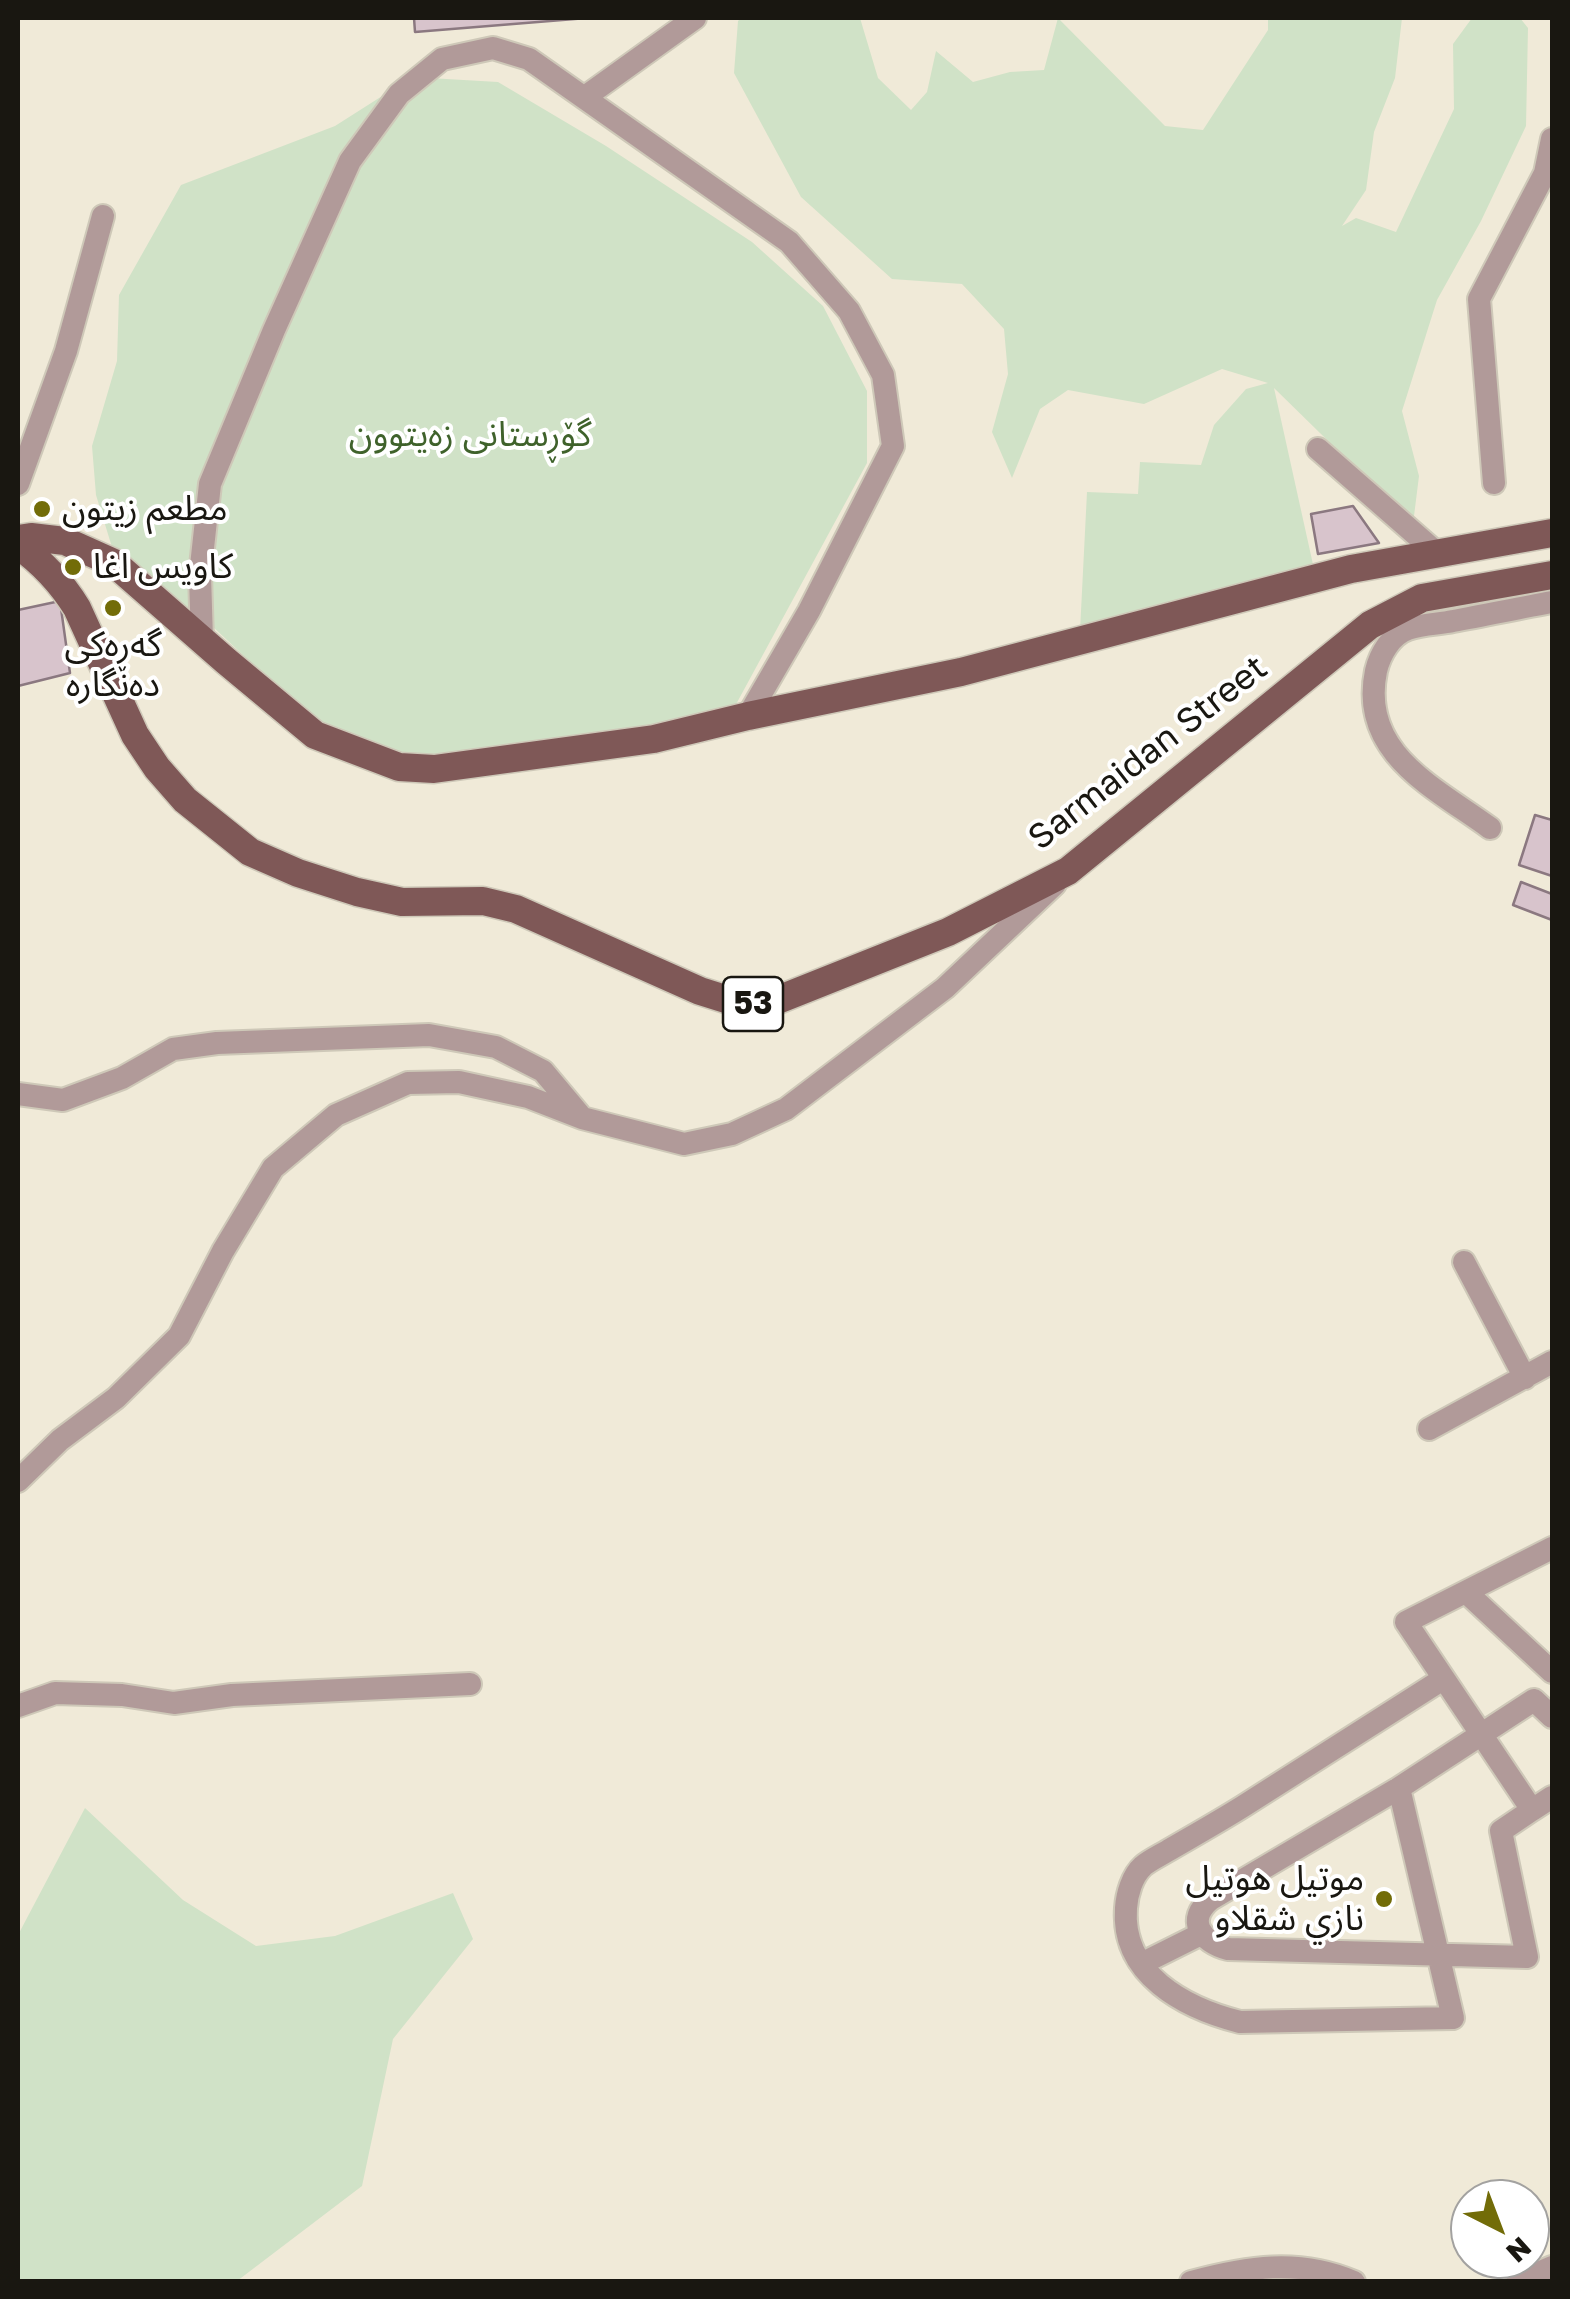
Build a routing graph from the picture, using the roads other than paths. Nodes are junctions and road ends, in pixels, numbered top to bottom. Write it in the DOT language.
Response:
graph roads {
  1 [pos="696,18"];
  2 [pos="585,97"];
  3 [pos="1552,139"];
  4 [pos="104,216"];
  5 [pos="1318,449"];
  6 [pos="1494,483"];
  7 [pos="18,484"];
  8 [pos="1552,534"];
  9 [pos="18,542"];
  10 [pos="77,546"];
  11 [pos="1438,554"];
  12 [pos="1552,575"];
  13 [pos="56,577"];
  14 [pos="1552,602"];
  15 [pos="202,640"];
  16 [pos="748,716"];
  17 [pos="1490,828"];
  18 [pos="1068,871"];
  19 [pos="948,932"];
  20 [pos="945,988"];
  21 [pos="18,1094"];
  22 [pos="582,1118"];
  23 [pos="1464,1262"];
  24 [pos="1552,1362"];
  25 [pos="1526,1378"];
  26 [pos="1429,1429"];
  27 [pos="18,1482"];
  28 [pos="1552,1548"];
  29 [pos="1467,1593"];
  30 [pos="1552,1672"];
  31 [pos="1443,1679"];
  32 [pos="470,1684"];
  33 [pos="18,1706"];
  34 [pos="1552,1717"];
  35 [pos="1483,1734"];
  36 [pos="1400,1788"];
  37 [pos="1552,1796"];
  38 [pos="1532,1810"];
  39 [pos="1202,1934"];
  40 [pos="1437,1954"];
  41 [pos="1141,1964"];
  42 [pos="1552,2267"];
  43 [pos="1191,2282"];
  44 [pos="1354,2282"];
  45 [pos="1517,2282"];
  1 -- 2 [label="street"];
  2 -- 15 [label="street"];
  2 -- 16 [label="street"];
  3 -- 6 [label="street"];
  4 -- 7 [label="street"];
  5 -- 11 [label="street"];
  8 -- 11 [label="main road, Sarmaidan Street"];
  9 -- 10 [label="main road"];
  9 -- 13 [label="main road, Sarmaidan Street / 53"];
  10 -- 13 [label="main road"];
  10 -- 15 [label="main road, Sarmaidan Street"];
  11 -- 16 [label="main road, Sarmaidan Street"];
  12 -- 18 [label="main road, Sarmaidan Street / 53"];
  13 -- 19 [label="main road, Sarmaidan Street / 53"];
  14 -- 17 [label="street"];
  15 -- 16 [label="main road, Sarmaidan Street"];
  18 -- 19 [label="main road, Sarmaidan Street / 53"];
  18 -- 20 [label="street"];
  19 -- 20 [label="street"];
  20 -- 22 [label="street"];
  21 -- 22 [label="street"];
  22 -- 27 [label="street"];
  23 -- 25 [label="street"];
  24 -- 25 [label="street"];
  25 -- 26 [label="street"];
  28 -- 29 [label="street"];
  29 -- 30 [label="street"];
  29 -- 31 [label="street"];
  31 -- 35 [label="street"];
  31 -- 41 [label="street"];
  32 -- 33 [label="street"];
  34 -- 35 [label="street"];
  35 -- 36 [label="street"];
  35 -- 38 [label="street"];
  36 -- 39 [label="street"];
  36 -- 40 [label="street"];
  37 -- 38 [label="street"];
  38 -- 40 [label="street"];
  39 -- 40 [label="street"];
  39 -- 41 [label="street"];
  40 -- 41 [label="street"];
  42 -- 45 [label="street"];
  43 -- 44 [label="street"];
}
